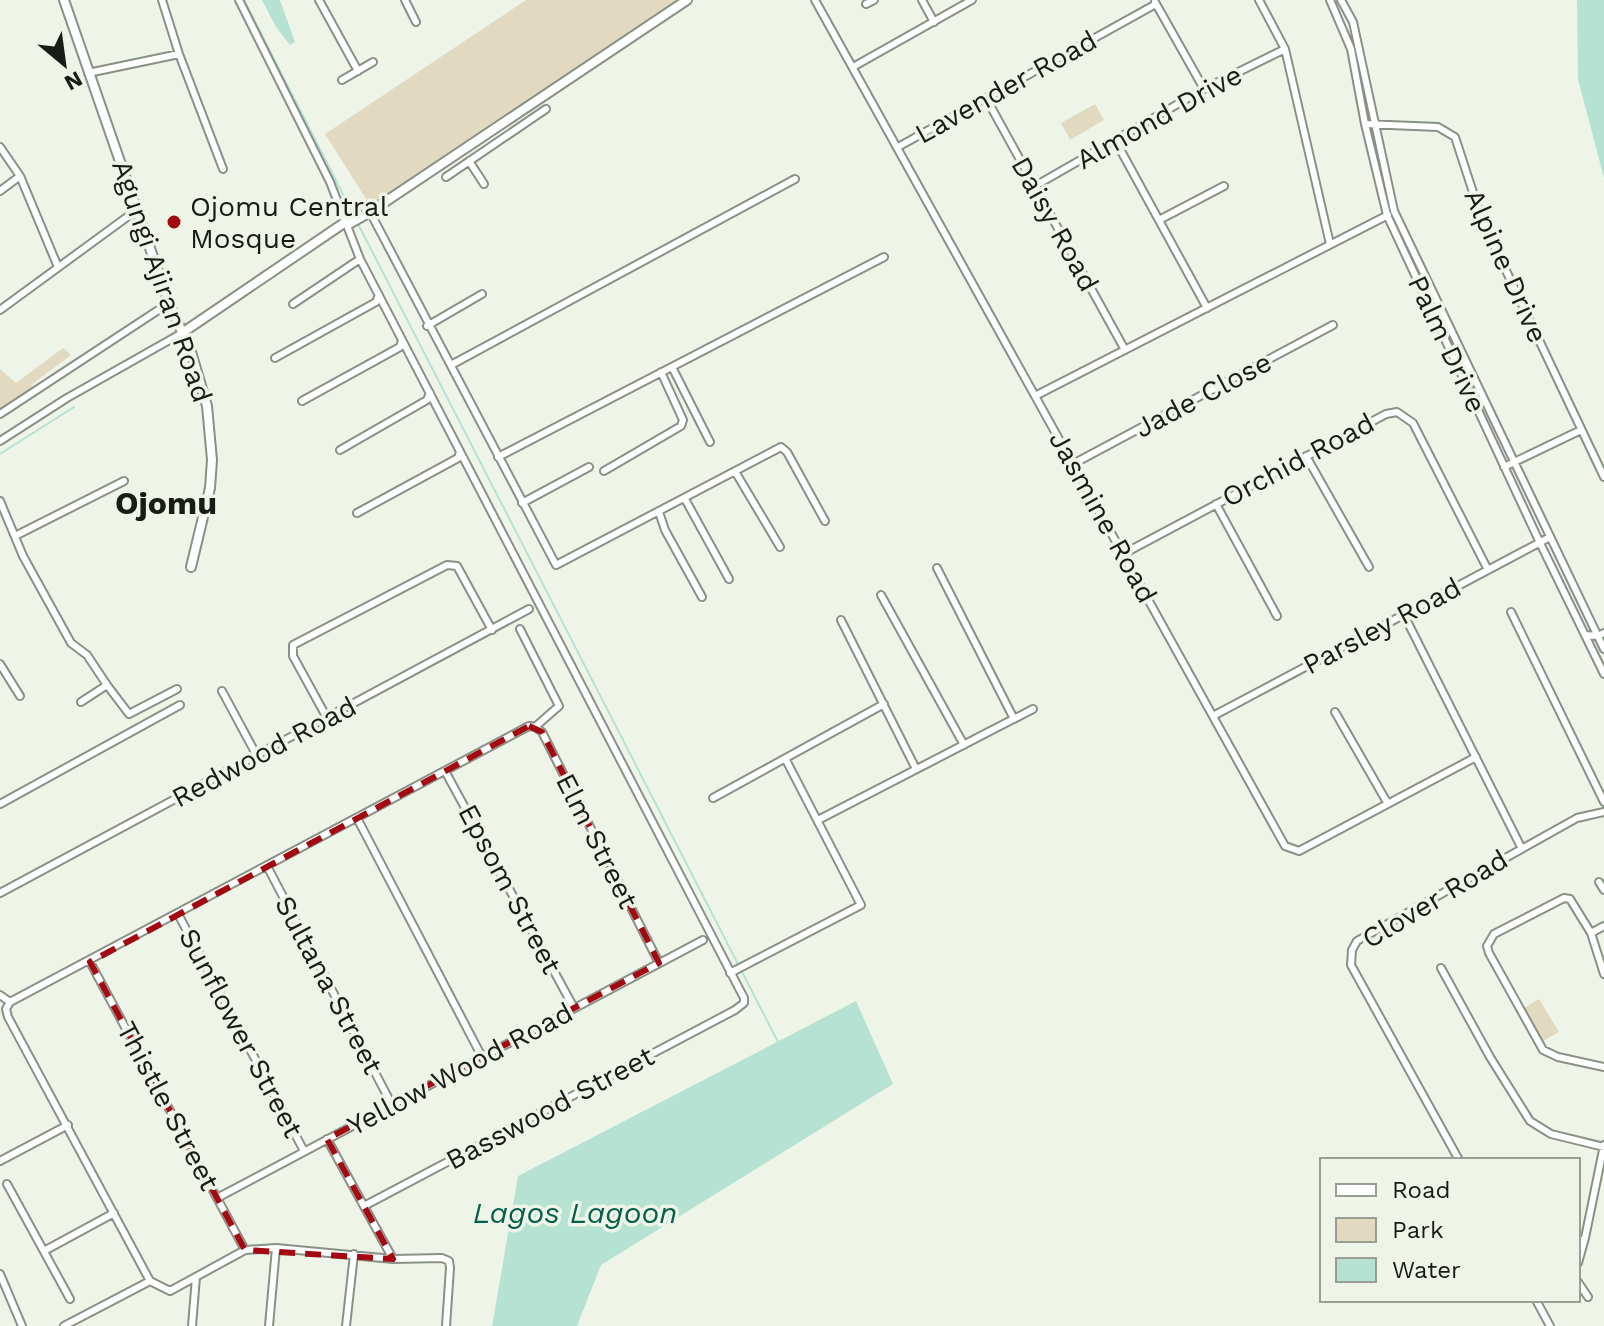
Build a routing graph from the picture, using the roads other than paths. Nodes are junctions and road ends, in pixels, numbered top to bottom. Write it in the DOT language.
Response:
graph roads {
  1 [pos="64,0"];
  2 [pos="162,0"];
  3 [pos="239,0"];
  4 [pos="319,0"];
  5 [pos="405,0"];
  6 [pos="687,0"];
  7 [pos="815,0"];
  8 [pos="874,0"];
  9 [pos="922,0"];
  10 [pos="972,0"];
  11 [pos="1259,0"];
  12 [pos="1330,0"];
  13 [pos="1341,0"];
  14 [pos="1155,2"];
  15 [pos="866,4"];
  16 [pos="416,22"];
  17 [pos="934,22"];
  18 [pos="1285,49"];
  19 [pos="179,54"];
  20 [pos="373,62"];
  21 [pos="853,67"];
  22 [pos="358,71"];
  23 [pos="88,73"];
  24 [pos="342,80"];
  25 [pos="1204,89"];
  26 [pos="986,98"];
  27 [pos="546,109"];
  28 [pos="1365,124"];
  29 [pos="1376,125"];
  30 [pos="1115,140"];
  31 [pos="0,147"];
  32 [pos="898,147"];
  33 [pos="457,154"];
  34 [pos="466,162"];
  35 [pos="223,169"];
  36 [pos="20,176"];
  37 [pos="446,177"];
  38 [pos="795,179"];
  39 [pos="484,184"];
  40 [pos="1035,186"];
  41 [pos="1224,186"];
  42 [pos="0,191"];
  43 [pos="138,209"];
  44 [pos="368,213"];
  45 [pos="1391,213"];
  46 [pos="1159,220"];
  47 [pos="346,224"];
  48 [pos="1330,244"];
  49 [pos="884,257"];
  50 [pos="360,259"];
  51 [pos="58,267"];
  52 [pos="482,294"];
  53 [pos="379,295"];
  54 [pos="169,303"];
  55 [pos="293,304"];
  56 [pos="1207,308"];
  57 [pos="0,310"];
  58 [pos="1333,325"];
  59 [pos="427,326"];
  60 [pos="182,333"];
  61 [pos="402,340"];
  62 [pos="1125,350"];
  63 [pos="275,358"];
  64 [pos="451,365"];
  65 [pos="672,367"];
  66 [pos="661,372"];
  67 [pos="430,393"];
  68 [pos="1035,396"];
  69 [pos="302,401"];
  70 [pos="0,414"];
  71 [pos="1581,430"];
  72 [pos="0,441"];
  73 [pos="710,442"];
  74 [pos="340,450"];
  75 [pos="460,452"];
  76 [pos="1306,456"];
  77 [pos="498,457"];
  78 [pos="1514,461"];
  79 [pos="1073,464"];
  80 [pos="589,467"];
  81 [pos="1504,467"];
  82 [pos="604,471"];
  83 [pos="736,473"];
  84 [pos="1604,477"];
  85 [pos="124,481"];
  86 [pos="685,499"];
  87 [pos="0,501"];
  88 [pos="522,503"];
  89 [pos="1216,504"];
  90 [pos="659,512"];
  91 [pos="357,513"];
  92 [pos="825,521"];
  93 [pos="15,536"];
  94 [pos="1550,537"];
  95 [pos="1540,543"];
  96 [pos="780,547"];
  97 [pos="1123,554"];
  98 [pos="191,567"];
  99 [pos="1369,567"];
  100 [pos="937,568"];
  101 [pos="1488,570"];
  102 [pos="729,579"];
  103 [pos="881,595"];
  104 [pos="702,597"];
  105 [pos="529,609"];
  106 [pos="1511,612"];
  107 [pos="1404,615"];
  108 [pos="1277,616"];
  109 [pos="841,620"];
  110 [pos="520,629"];
  111 [pos="492,630"];
  112 [pos="1585,635"];
  113 [pos="1601,635"];
  114 [pos="1604,649"];
  115 [pos="0,664"];
  116 [pos="1604,674"];
  117 [pos="107,685"];
  118 [pos="177,689"];
  119 [pos="222,691"];
  120 [pos="20,696"];
  121 [pos="81,702"];
  122 [pos="884,704"];
  123 [pos="180,705"];
  124 [pos="1033,709"];
  125 [pos="1335,712"];
  126 [pos="1213,716"];
  127 [pos="327,718"];
  128 [pos="1014,719"];
  129 [pos="532,727"];
  130 [pos="964,745"];
  131 [pos="257,756"];
  132 [pos="1476,757"];
  133 [pos="786,760"];
  134 [pos="916,769"];
  135 [pos="445,771"];
  136 [pos="713,798"];
  137 [pos="1604,802"];
  138 [pos="0,804"];
  139 [pos="1388,804"];
  140 [pos="1604,812"];
  141 [pos="357,818"];
  142 [pos="818,820"];
  143 [pos="1521,847"];
  144 [pos="267,866"];
  145 [pos="1599,882"];
  146 [pos="1604,890"];
  147 [pos="0,893"];
  148 [pos="178,914"];
  149 [pos="1604,926"];
  150 [pos="1591,933"];
  151 [pos="703,940"];
  152 [pos="90,962"];
  153 [pos="659,963"];
  154 [pos="1441,968"];
  155 [pos="732,972"];
  156 [pos="1604,974"];
  157 [pos="0,995"];
  158 [pos="10,1002"];
  159 [pos="574,1008"];
  160 [pos="482,1057"];
  161 [pos="1604,1067"];
  162 [pos="392,1105"];
  163 [pos="68,1125"];
  164 [pos="327,1139"];
  165 [pos="1604,1146"];
  166 [pos="304,1151"];
  167 [pos="1458,1158"];
  168 [pos="0,1161"];
  169 [pos="7,1184"];
  170 [pos="217,1198"];
  171 [pos="364,1206"];
  172 [pos="114,1213"];
  173 [pos="1581,1240"];
  174 [pos="276,1248"];
  175 [pos="245,1250"];
  176 [pos="44,1251"];
  177 [pos="354,1254"];
  178 [pos="393,1259"];
  179 [pos="0,1274"];
  180 [pos="196,1277"];
  181 [pos="150,1281"];
  182 [pos="1580,1285"];
  183 [pos="1588,1297"];
  184 [pos="70,1299"];
  185 [pos="1537,1302"];
  186 [pos="22,1326"];
  187 [pos="64,1326"];
  188 [pos="192,1326"];
  189 [pos="269,1326"];
  190 [pos="346,1326"];
  191 [pos="446,1326"];
  192 [pos="1550,1326"];
  1 -- 23 [label="street, Agungi Ajiran Road"];
  2 -- 19 [label="street"];
  3 -- 47 [label="street"];
  4 -- 22 [label="street"];
  5 -- 16 [label="street"];
  6 -- 33 [label="street"];
  7 -- 21 [label="street, Jasmine Road"];
  8 -- 15 [label="street"];
  9 -- 17 [label="street"];
  10 -- 17 [label="street"];
  11 -- 18 [label="street"];
  12 -- 28 [label="street, Palm Drive"];
  13 -- 29 [label="street, Palm Drive"];
  14 -- 25 [label="street"];
  14 -- 26 [label="street, Lavender Road"];
  17 -- 21 [label="street"];
  18 -- 25 [label="street, Almond Drive"];
  18 -- 48 [label="street"];
  19 -- 23 [label="street"];
  19 -- 35 [label="street"];
  20 -- 22 [label="street"];
  21 -- 32 [label="street, Jasmine Road"];
  22 -- 24 [label="street"];
  23 -- 43 [label="street, Agungi Ajiran Road"];
  25 -- 30 [label="street, Almond Drive"];
  26 -- 32 [label="street, Lavender Road"];
  26 -- 40 [label="street, Daisy Road"];
  27 -- 34 [label="street"];
  28 -- 29 [label="street, Alpine Drive"];
  28 -- 45 [label="street, Palm Drive"];
  29 -- 45 [label="street, Palm Drive"];
  29 -- 71 [label="street, Alpine Drive"];
  30 -- 40 [label="street, Almond Drive"];
  30 -- 46 [label="street"];
  31 -- 36 [label="street"];
  32 -- 68 [label="street, Jasmine Road"];
  33 -- 34 [label="street"];
  33 -- 44 [label="street"];
  34 -- 37 [label="street"];
  34 -- 39 [label="street"];
  36 -- 42 [label="street"];
  36 -- 51 [label="street"];
  38 -- 64 [label="street"];
  40 -- 62 [label="street, Daisy Road"];
  41 -- 46 [label="street"];
  43 -- 51 [label="street"];
  43 -- 54 [label="street, Agungi Ajiran Road"];
  44 -- 47 [label="street"];
  44 -- 59 [label="street"];
  45 -- 48 [label="street"];
  45 -- 78 [label="street, Palm Drive"];
  45 -- 81 [label="street, Palm Drive"];
  46 -- 56 [label="street"];
  47 -- 50 [label="street"];
  47 -- 60 [label="street"];
  48 -- 56 [label="street"];
  49 -- 65 [label="street"];
  50 -- 53 [label="street"];
  50 -- 55 [label="street"];
  51 -- 57 [label="street"];
  52 -- 59 [label="street"];
  53 -- 61 [label="street"];
  53 -- 63 [label="street"];
  54 -- 60 [label="street, Agungi Ajiran Road"];
  54 -- 70 [label="street"];
  56 -- 62 [label="street"];
  58 -- 79 [label="street, Jade Close"];
  59 -- 64 [label="street"];
  60 -- 72 [label="street"];
  60 -- 98 [label="street, Agungi Ajiran Road"];
  61 -- 67 [label="street"];
  61 -- 69 [label="street"];
  62 -- 68 [label="street"];
  64 -- 77 [label="street"];
  65 -- 66 [label="street"];
  65 -- 73 [label="street"];
  66 -- 77 [label="street"];
  66 -- 82 [label="street"];
  67 -- 74 [label="street"];
  67 -- 75 [label="street"];
  68 -- 79 [label="street, Jasmine Road"];
  71 -- 78 [label="street"];
  71 -- 84 [label="street, Alpine Drive"];
  75 -- 91 [label="street"];
  75 -- 155 [label="street"];
  76 -- 89 [label="street, Orchid Road"];
  76 -- 99 [label="street"];
  76 -- 101 [label="street, Orchid Road"];
  77 -- 88 [label="street"];
  78 -- 81 [label="street"];
  78 -- 94 [label="street, Palm Drive"];
  79 -- 97 [label="street, Jasmine Road"];
  80 -- 88 [label="street"];
  81 -- 95 [label="street, Palm Drive"];
  83 -- 86 [label="street"];
  83 -- 92 [label="street"];
  83 -- 96 [label="street"];
  85 -- 93 [label="street"];
  86 -- 90 [label="street"];
  86 -- 102 [label="street"];
  87 -- 93 [label="street"];
  88 -- 90 [label="street"];
  89 -- 97 [label="street, Orchid Road"];
  89 -- 108 [label="street"];
  90 -- 104 [label="street"];
  93 -- 117 [label="street"];
  94 -- 95 [label="street, Parsley Road"];
  94 -- 113 [label="street, Palm Drive"];
  95 -- 101 [label="street, Parsley Road"];
  95 -- 112 [label="street, Palm Drive"];
  97 -- 126 [label="street, Jasmine Road"];
  100 -- 128 [label="street"];
  101 -- 107 [label="street, Parsley Road"];
  103 -- 130 [label="street"];
  105 -- 111 [label="street, Redwood Road"];
  106 -- 137 [label="street"];
  107 -- 126 [label="street, Parsley Road"];
  107 -- 132 [label="street"];
  109 -- 122 [label="street"];
  110 -- 129 [label="street"];
  111 -- 127 [label="street, Redwood Road"];
  111 -- 127 [label="street"];
  112 -- 113 [label="street"];
  112 -- 116 [label="street, Palm Drive"];
  113 -- 114 [label="street, Palm Drive"];
  115 -- 120 [label="street"];
  117 -- 118 [label="street"];
  117 -- 121 [label="street"];
  119 -- 131 [label="street"];
  122 -- 133 [label="street"];
  122 -- 134 [label="street"];
  123 -- 138 [label="street"];
  124 -- 128 [label="street"];
  125 -- 139 [label="street"];
  126 -- 139 [label="street, Jasmine Road"];
  127 -- 131 [label="street, Redwood Road"];
  128 -- 130 [label="street"];
  129 -- 135 [label="street"];
  129 -- 153 [label="street, Elm Street"];
  130 -- 134 [label="street"];
  131 -- 147 [label="street, Redwood Road"];
  132 -- 139 [label="street, Jasmine Road"];
  132 -- 143 [label="street"];
  133 -- 136 [label="street"];
  133 -- 142 [label="street"];
  134 -- 142 [label="street"];
  135 -- 141 [label="street"];
  135 -- 159 [label="street, Epsom Street"];
  140 -- 143 [label="street, Clover Road"];
  141 -- 144 [label="street"];
  141 -- 160 [label="street"];
  142 -- 155 [label="street"];
  143 -- 167 [label="street, Clover Road"];
  144 -- 148 [label="street"];
  144 -- 162 [label="street, Sultana Street"];
  145 -- 146 [label="street"];
  148 -- 152 [label="street"];
  148 -- 166 [label="street, Sunflower Street"];
  149 -- 150 [label="street"];
  150 -- 156 [label="street"];
  150 -- 161 [label="street"];
  151 -- 153 [label="street, Yellow Wood Road"];
  152 -- 158 [label="street"];
  152 -- 170 [label="street, Thistle Street"];
  153 -- 159 [label="street, Yellow Wood Road"];
  154 -- 165 [label="street"];
  155 -- 171 [label="street, Basswood Street"];
  157 -- 158 [label="street"];
  158 -- 163 [label="street"];
  159 -- 160 [label="street, Yellow Wood Road"];
  160 -- 162 [label="street, Yellow Wood Road"];
  162 -- 164 [label="street, Yellow Wood Road"];
  163 -- 168 [label="street"];
  163 -- 172 [label="street"];
  164 -- 166 [label="street, Yellow Wood Road"];
  164 -- 171 [label="street"];
  165 -- 173 [label="street"];
  166 -- 170 [label="street, Yellow Wood Road"];
  169 -- 176 [label="street"];
  170 -- 175 [label="street, Thistle Street"];
  171 -- 178 [label="street"];
  172 -- 176 [label="street"];
  172 -- 181 [label="street"];
  174 -- 175 [label="street"];
  174 -- 177 [label="street"];
  174 -- 189 [label="street"];
  175 -- 180 [label="street"];
  176 -- 184 [label="street"];
  177 -- 178 [label="street"];
  177 -- 190 [label="street"];
  178 -- 191 [label="street"];
  179 -- 186 [label="street"];
  180 -- 181 [label="street"];
  180 -- 188 [label="street"];
  181 -- 187 [label="street"];
  182 -- 183 [label="street"];
  185 -- 192 [label="street"];
}
